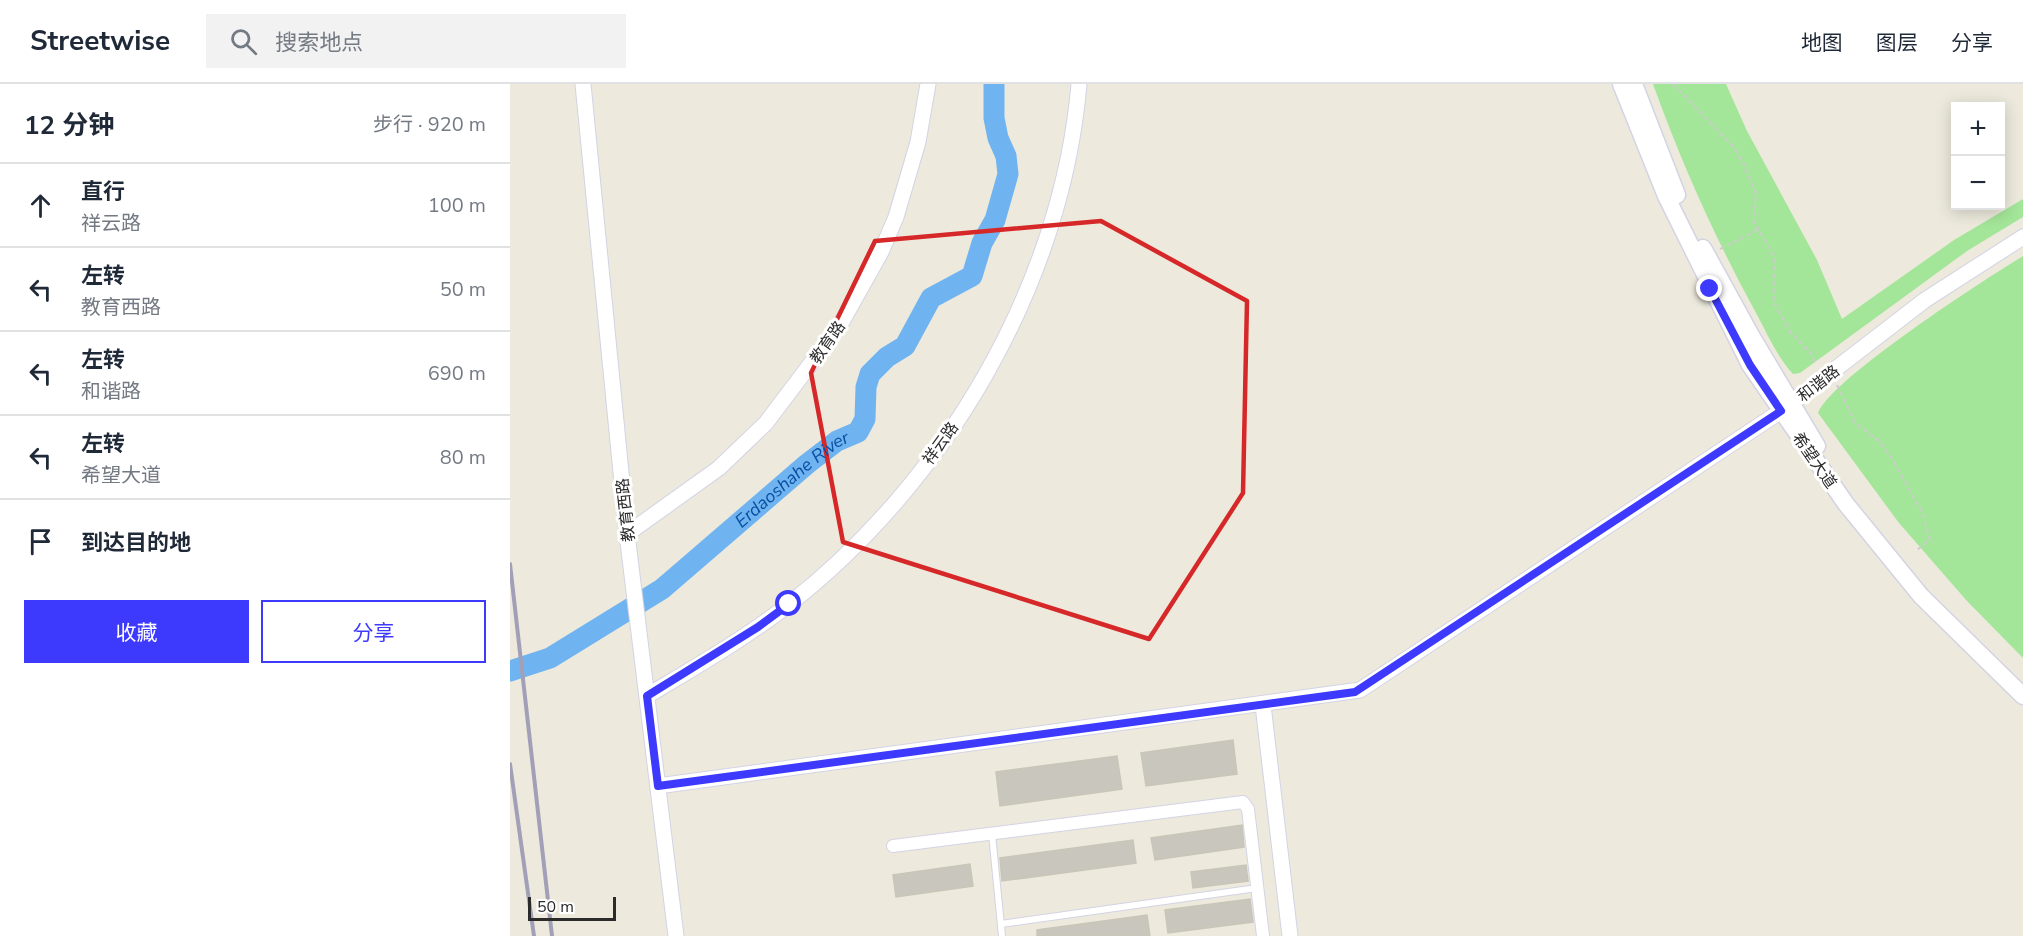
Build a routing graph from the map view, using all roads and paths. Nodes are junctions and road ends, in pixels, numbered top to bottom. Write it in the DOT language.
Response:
graph roads {
  1 [pos="583,84"];
  2 [pos="928,84"];
  3 [pos="1079,84"];
  4 [pos="1621,84"];
  5 [pos="1634,84"];
  6 [pos="1673,84"];
  7 [pos="1758,230"];
  8 [pos="2023,237"];
  9 [pos="1719,250"];
  10 [pos="1816,364"];
  11 [pos="1837,385"];
  12 [pos="1786,407"];
  13 [pos="627,534"];
  14 [pos="1917,550"];
  15 [pos="2023,683"];
  16 [pos="647,696"];
  17 [pos="2023,696"];
  18 [pos="1263,705"];
  19 [pos="658,786"];
  20 [pos="992,833"];
  21 [pos="892,846"];
  22 [pos="1257,888"];
  23 [pos="1001,924"];
  24 [pos="676,936"];
  25 [pos="1002,936"];
  26 [pos="1263,936"];
  27 [pos="1290,936"];
  1 -- 13 [label="street, 教育西路"];
  2 -- 13 [label="street, 教育路"];
  3 -- 16 [label="street, 祥云路"];
  4 -- 12 [label="main road, 希望大道"];
  5 -- 12 [label="main road, 希望大道"];
  6 -- 7 [label="path"];
  7 -- 9 [label="path"];
  7 -- 10 [label="path"];
  8 -- 12 [label="street, 和谐路"];
  11 -- 14 [label="path"];
  12 -- 15 [label="main road, 希望大道"];
  12 -- 17 [label="main road, 希望大道"];
  12 -- 18 [label="street, 和谐路"];
  13 -- 16 [label="street, 教育西路"];
  16 -- 19 [label="street, 教育西路"];
  18 -- 19 [label="street, 和谐路"];
  18 -- 27 [label="street"];
  19 -- 24 [label="street, 教育西路"];
  20 -- 21 [label="street"];
  20 -- 22 [label="street"];
  20 -- 23 [label="lane"];
  22 -- 23 [label="lane"];
  22 -- 26 [label="street"];
  23 -- 25 [label="lane"];
}
